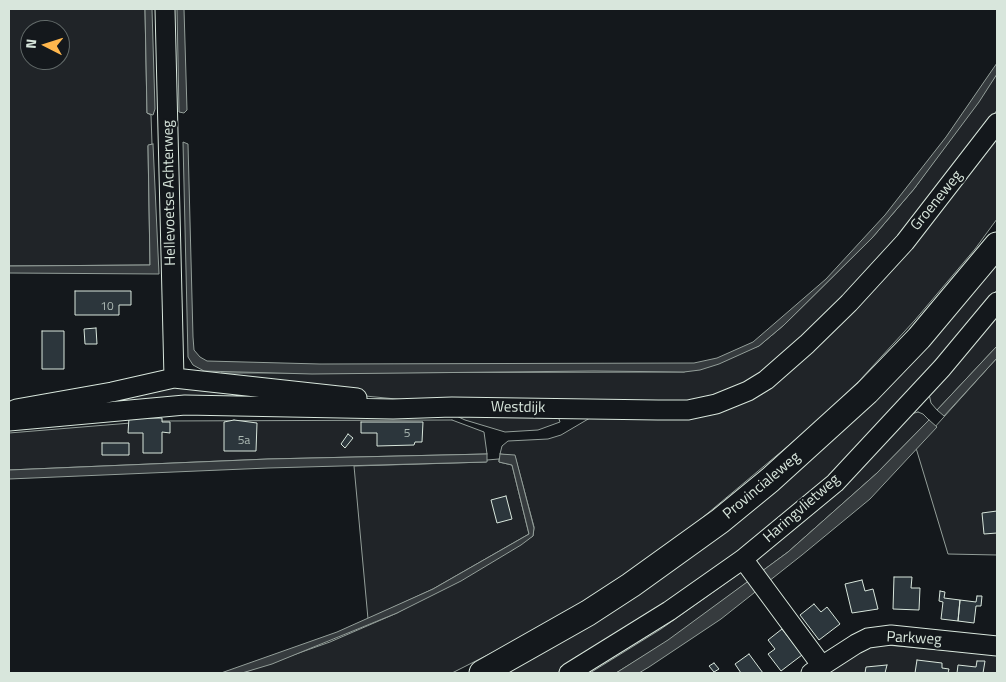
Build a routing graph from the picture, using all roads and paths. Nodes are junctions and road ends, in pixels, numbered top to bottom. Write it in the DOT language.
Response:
graph roads {
  1 [pos="165,9"];
  2 [pos="997,123"];
  3 [pos="997,246"];
  4 [pos="874,276"];
  5 [pos="997,302"];
  6 [pos="174,378"];
  7 [pos="424,408"];
  8 [pos="9,410"];
  9 [pos="9,421"];
  10 [pos="743,559"];
  11 [pos="997,646"];
  12 [pos="817,670"];
  13 [pos="482,673"];
  14 [pos="570,673"];
  1 -- 6 [label="street, Hellevoetse Achterweg"];
  2 -- 4 [label="street, Groeneweg"];
  3 -- 13 [label="main road, Provincialeweg"];
  4 -- 7 [label="street, Westdijk"];
  5 -- 10 [label="street, Haringvlietweg"];
  6 -- 7 [label="street"];
  6 -- 8 [label="street"];
  7 -- 9 [label="street, Westdijk"];
  10 -- 12 [label="street"];
  10 -- 14 [label="street, Haringvlietweg"];
  11 -- 12 [label="street, Parkweg"];
}
